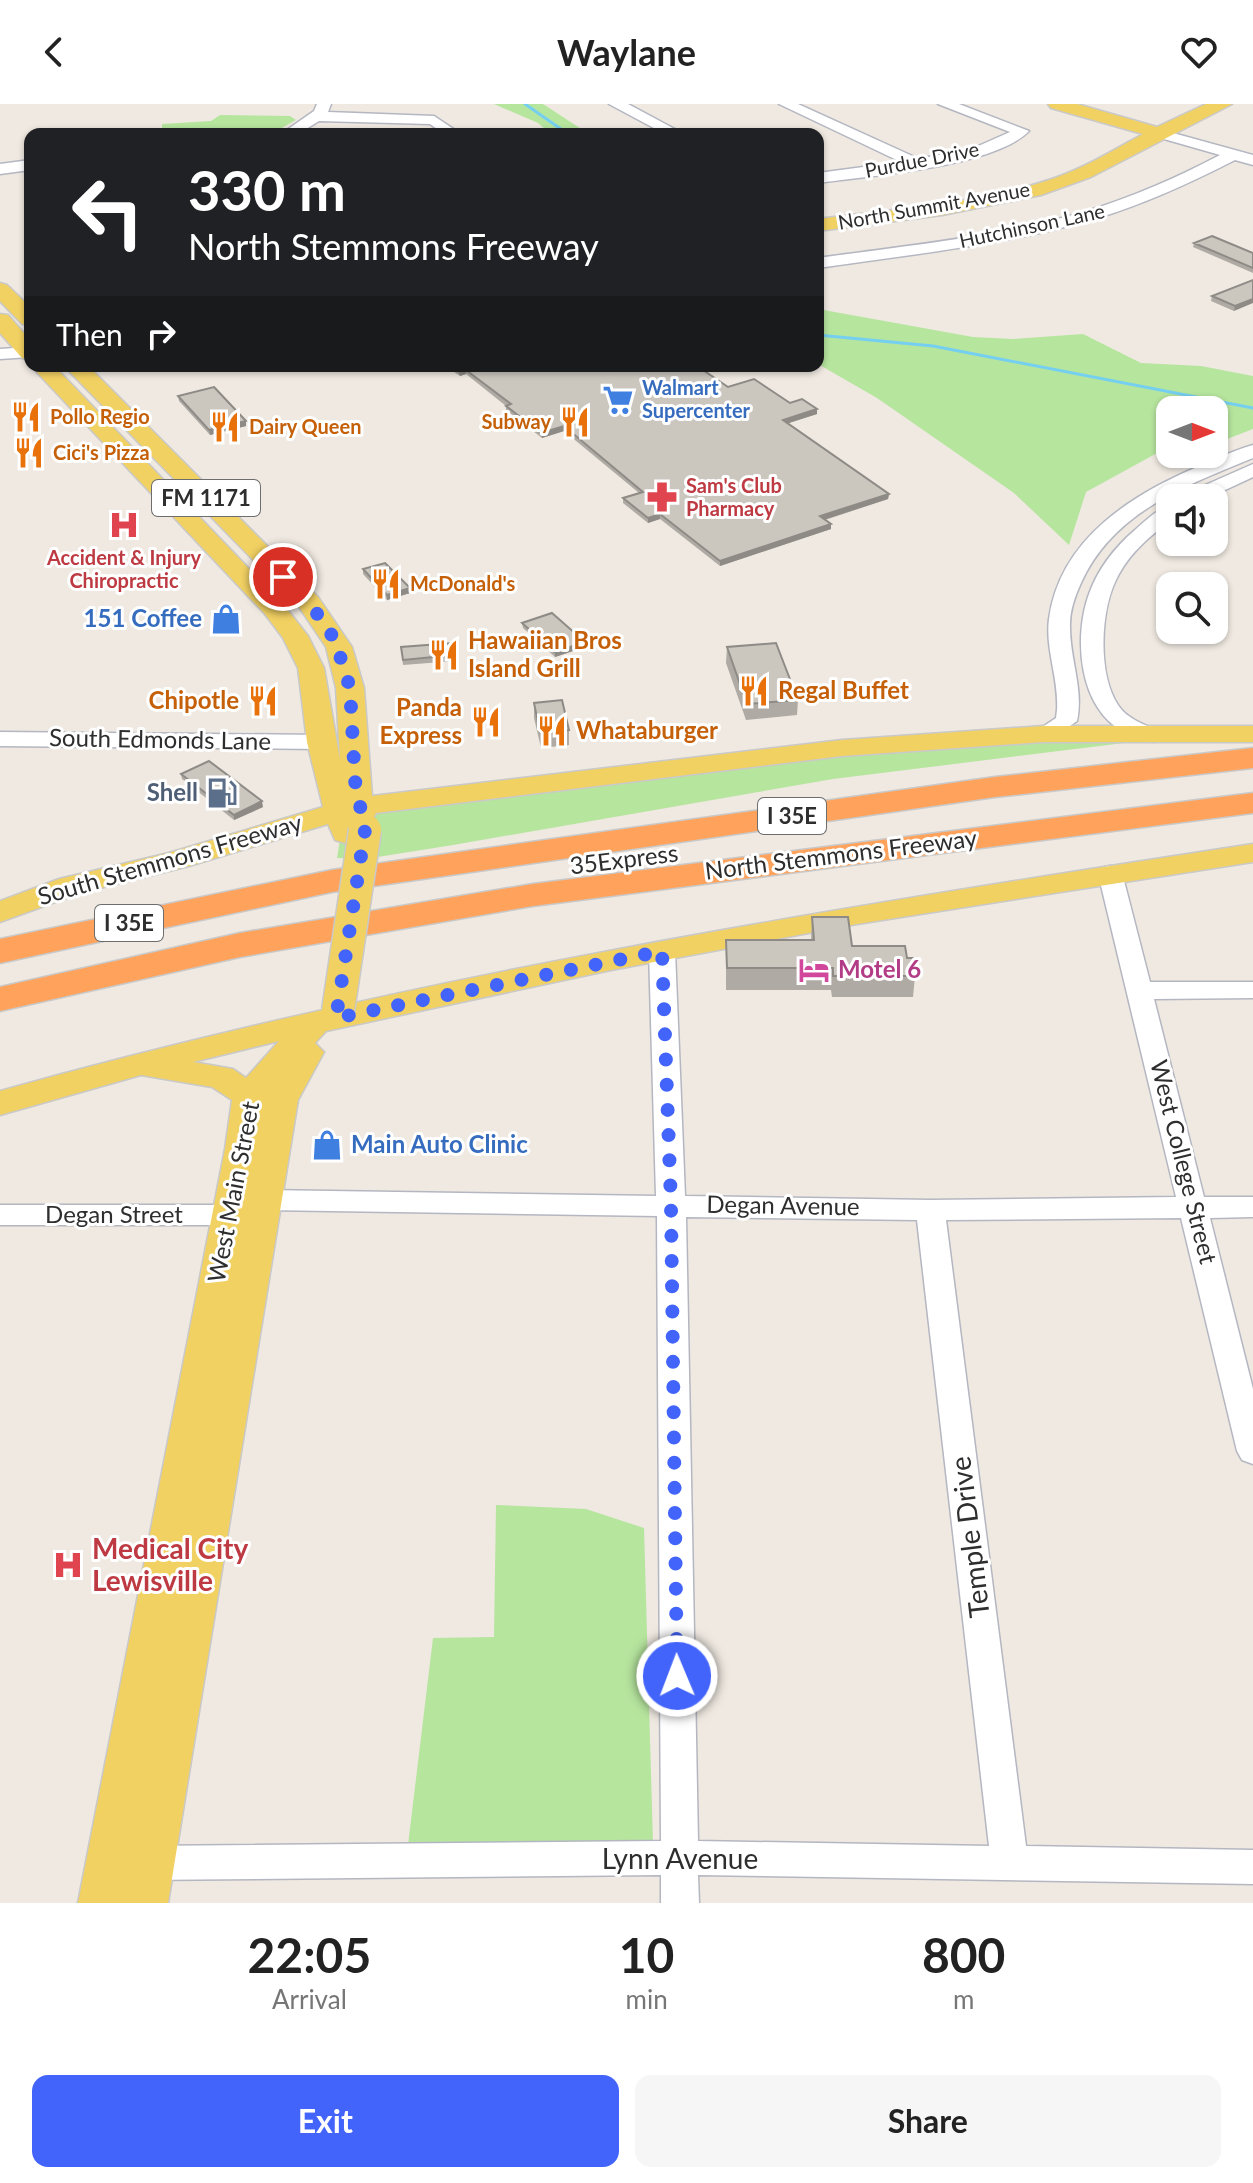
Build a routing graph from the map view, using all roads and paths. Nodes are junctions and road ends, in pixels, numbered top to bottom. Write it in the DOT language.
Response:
graph roads {
  1 [pos="616,104"];
  2 [pos="786,104"];
  3 [pos="945,104"];
  4 [pos="1057,104"];
  5 [pos="1105,104"];
  6 [pos="1195,104"];
  7 [pos="1223,104"];
  8 [pos="320,110"];
  9 [pos="385,120"];
  10 [pos="1161,127"];
  11 [pos="296,128"];
  12 [pos="379,128"];
  13 [pos="445,128"];
  14 [pos="661,128"];
  15 [pos="1253,147"];
  16 [pos="1235,154"];
  17 [pos="1253,160"];
  18 [pos="917,164"];
  19 [pos="24,166"];
  20 [pos="0,169"];
  21 [pos="824,177"];
  22 [pos="824,214"];
  23 [pos="824,224"];
  24 [pos="824,261"];
  25 [pos="0,289"];
  26 [pos="24,313"];
  27 [pos="0,320"];
  28 [pos="24,346"];
  29 [pos="0,354"];
  30 [pos="24,355"];
  31 [pos="48,372"];
  32 [pos="81,372"];
  33 [pos="1253,451"];
  34 [pos="1253,470"];
  35 [pos="1222,484"];
  36 [pos="1156,523"];
  37 [pos="277,569"];
  38 [pos="1072,577"];
  39 [pos="245,578"];
  40 [pos="1103,582"];
  41 [pos="1043,734"];
  42 [pos="1253,735"];
  43 [pos="1151,736"];
  44 [pos="0,739"];
  45 [pos="321,742"];
  46 [pos="1253,758"];
  47 [pos="1253,772"];
  48 [pos="1253,786"];
  49 [pos="1253,803"];
  50 [pos="1207,809"];
  51 [pos="353,812"];
  52 [pos="1253,812"];
  53 [pos="627,838"];
  54 [pos="799,840"];
  55 [pos="1253,853"];
  56 [pos="1110,873"];
  57 [pos="332,881"];
  58 [pos="0,912"];
  59 [pos="0,951"];
  60 [pos="662,951"];
  61 [pos="0,971"];
  62 [pos="1253,990"];
  63 [pos="1140,991"];
  64 [pos="0,999"];
  65 [pos="327,1016"];
  66 [pos="130,1066"];
  67 [pos="249,1096"];
  68 [pos="0,1103"];
  69 [pos="242,1149"];
  70 [pos="265,1200"];
  71 [pos="671,1204"];
  72 [pos="1253,1207"];
  73 [pos="930,1210"];
  74 [pos="1195,1210"];
  75 [pos="0,1215"];
  76 [pos="228,1215"];
  77 [pos="1253,1451"];
  78 [pos="680,1858"];
  79 [pos="1010,1864"];
  80 [pos="1253,1867"];
  81 [pos="126,1883"];
  82 [pos="680,1903"];
  1 -- 14 [label="street"];
  2 -- 18 [label="street"];
  3 -- 18 [label="street, Purdue Drive"];
  4 -- 10 [label="main road"];
  5 -- 10 [label="main road"];
  6 -- 10 [label="main road, North Summit Avenue"];
  7 -- 10 [label="main road, North Summit Avenue"];
  8 -- 9 [label="street"];
  8 -- 11 [label="street"];
  9 -- 12 [label="street"];
  9 -- 13 [label="street"];
  10 -- 15 [label="street"];
  10 -- 16 [label="street"];
  10 -- 22 [label="main road, North Summit Avenue"];
  10 -- 23 [label="main road, North Summit Avenue"];
  16 -- 17 [label="street"];
  16 -- 24 [label="street, Hutchinson Lane"];
  18 -- 21 [label="street, Purdue Drive"];
  19 -- 20 [label="street"];
  25 -- 26 [label="main road"];
  27 -- 28 [label="main road, FM 1171"];
  29 -- 30 [label="street"];
  31 -- 39 [label="main road, FM 1171"];
  32 -- 37 [label="main road, FM 1171"];
  33 -- 38 [label="street"];
  34 -- 35 [label="street"];
  36 -- 40 [label="street"];
  37 -- 39 [label="main road"];
  37 -- 51 [label="main road, FM 1171"];
  38 -- 40 [label="street"];
  38 -- 41 [label="street"];
  39 -- 45 [label="main road, FM 1171"];
  40 -- 43 [label="street"];
  41 -- 43 [label="main road"];
  41 -- 51 [label="main road"];
  42 -- 43 [label="main road"];
  42 -- 53 [label="highway"];
  44 -- 45 [label="street, South Edmonds Lane"];
  45 -- 51 [label="main road, FM 1171"];
  46 -- 53 [label="highway, North Stemmons Freeway / I 35E"];
  47 -- 54 [label="highway"];
  48 -- 54 [label="highway, 35Express"];
  49 -- 50 [label="highway, North Stemmons Freeway / I 35E"];
  50 -- 52 [label="highway"];
  50 -- 64 [label="highway, North Stemmons Freeway / I 35E"];
  51 -- 58 [label="main road, South Stemmons Freeway"];
  51 -- 65 [label="main road, FM 1171"];
  53 -- 57 [label="highway, North Stemmons Freeway / I 35E"];
  54 -- 61 [label="highway, 35Express"];
  55 -- 56 [label="main road"];
  56 -- 60 [label="main road"];
  56 -- 63 [label="street, West College Street"];
  57 -- 59 [label="highway, South Stemmons Freeway / I 35E"];
  60 -- 65 [label="main road"];
  60 -- 71 [label="street"];
  62 -- 63 [label="street"];
  63 -- 74 [label="street, West College Street"];
  65 -- 66 [label="main road"];
  65 -- 67 [label="main road, West Main Street"];
  65 -- 70 [label="main road, West Main Street"];
  66 -- 67 [label="main road"];
  66 -- 68 [label="main road"];
  67 -- 69 [label="main road, West Main Street"];
  69 -- 70 [label="main road"];
  69 -- 76 [label="main road, West Main Street"];
  70 -- 71 [label="street, Degan Avenue"];
  70 -- 81 [label="main road, West Main Street"];
  71 -- 73 [label="street, Degan Avenue"];
  71 -- 78 [label="street"];
  72 -- 74 [label="street, Degan Avenue"];
  73 -- 74 [label="street, Degan Avenue"];
  73 -- 79 [label="street, Temple Drive"];
  74 -- 77 [label="street, West College Street"];
  75 -- 76 [label="street, Degan Street"];
  76 -- 81 [label="main road, West Main Street"];
  78 -- 79 [label="street, Lynn Avenue"];
  78 -- 81 [label="street, Lynn Avenue"];
  78 -- 82 [label="street"];
  79 -- 80 [label="street, Lynn Avenue"];
}
